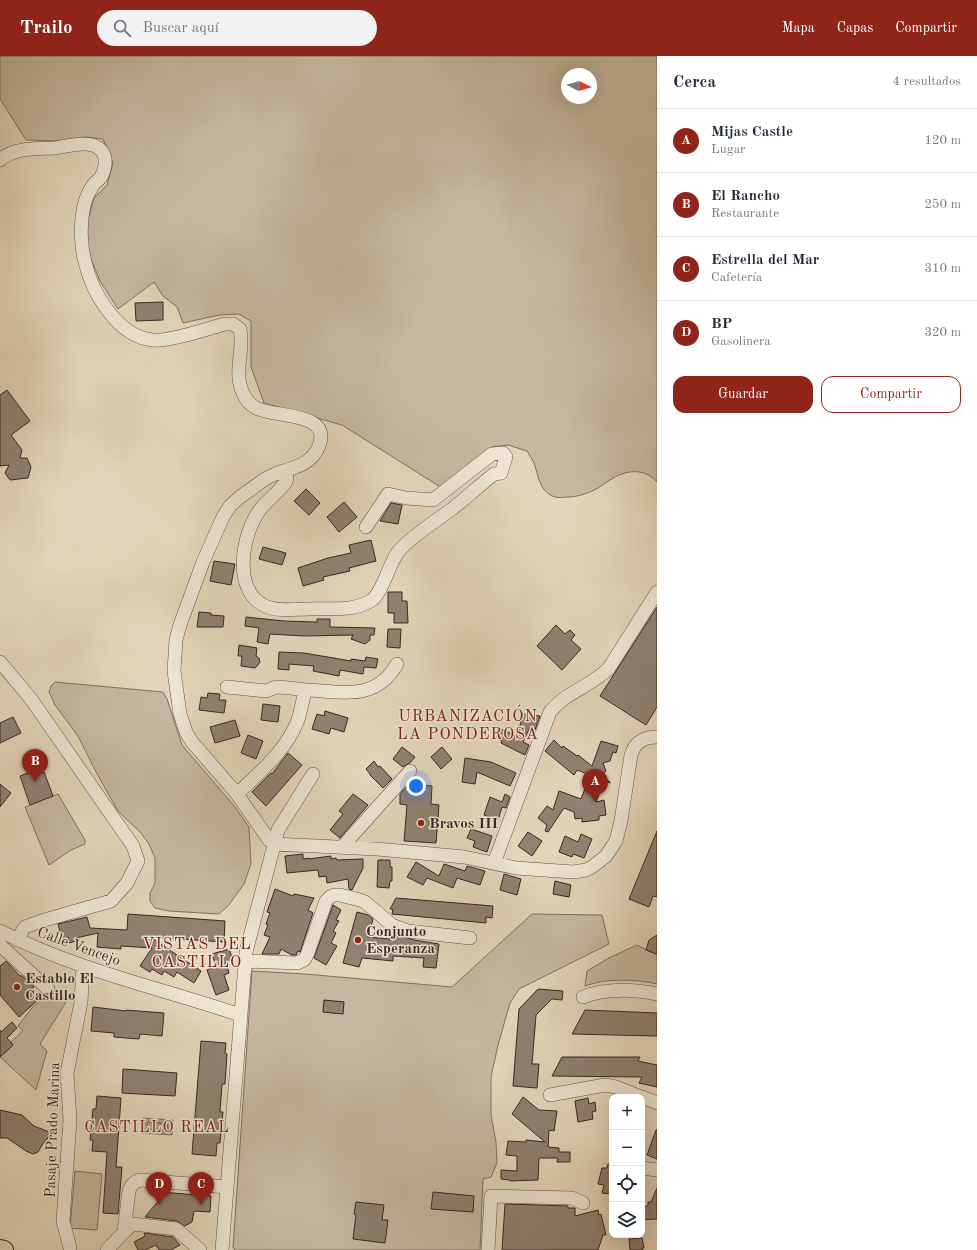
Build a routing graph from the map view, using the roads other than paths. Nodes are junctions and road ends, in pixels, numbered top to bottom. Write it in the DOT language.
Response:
graph roads {
  1 [pos="0,160"];
  2 [pos="277,473"];
  3 [pos="366,527"];
  4 [pos="657,592"];
  5 [pos="0,662"];
  6 [pos="397,664"];
  7 [pos="227,687"];
  8 [pos="305,690"];
  9 [pos="657,737"];
  10 [pos="410,771"];
  11 [pos="313,774"];
  12 [pos="236,794"];
  13 [pos="274,844"];
  14 [pos="342,847"];
  15 [pos="494,863"];
  16 [pos="0,932"];
  17 [pos="470,938"];
  18 [pos="16,940"];
  19 [pos="0,945"];
  20 [pos="245,960"];
  21 [pos="83,966"];
  22 [pos="48,989"];
  23 [pos="657,994"];
  24 [pos="583,997"];
  25 [pos="240,1016"];
  26 [pos="634,1094"];
  27 [pos="550,1095"];
  28 [pos="645,1098"];
  29 [pos="657,1103"];
  30 [pos="645,1168"];
  31 [pos="657,1170"];
  32 [pos="227,1187"];
  33 [pos="583,1203"];
  34 [pos="124,1232"];
  35 [pos="70,1248"];
  36 [pos="0,1249"];
  37 [pos="4,1250"];
  38 [pos="107,1250"];
  39 [pos="200,1250"];
  40 [pos="222,1250"];
  41 [pos="488,1250"];
  1 -- 2 [label="street"];
  2 -- 3 [label="street"];
  2 -- 12 [label="street"];
  4 -- 15 [label="street"];
  5 -- 18 [label="street"];
  6 -- 8 [label="street"];
  7 -- 8 [label="street"];
  8 -- 12 [label="street"];
  9 -- 15 [label="street"];
  10 -- 14 [label="street"];
  11 -- 13 [label="street"];
  12 -- 13 [label="street"];
  13 -- 14 [label="street"];
  13 -- 20 [label="street"];
  14 -- 15 [label="street"];
  16 -- 18 [label="street, Calle Vencejo"];
  17 -- 20 [label="street"];
  18 -- 21 [label="street, Calle Vencejo"];
  19 -- 22 [label="street"];
  20 -- 25 [label="street"];
  21 -- 25 [label="street, Calle Vencejo"];
  21 -- 35 [label="street, Pasaje Prado Marina"];
  23 -- 24 [label="street"];
  25 -- 32 [label="street"];
  26 -- 27 [label="street"];
  28 -- 29 [label="street"];
  30 -- 31 [label="street"];
  32 -- 34 [label="street"];
  32 -- 40 [label="street"];
  33 -- 41 [label="street"];
  34 -- 38 [label="street"];
  34 -- 39 [label="street"];
  36 -- 37 [label="highway"];
}
